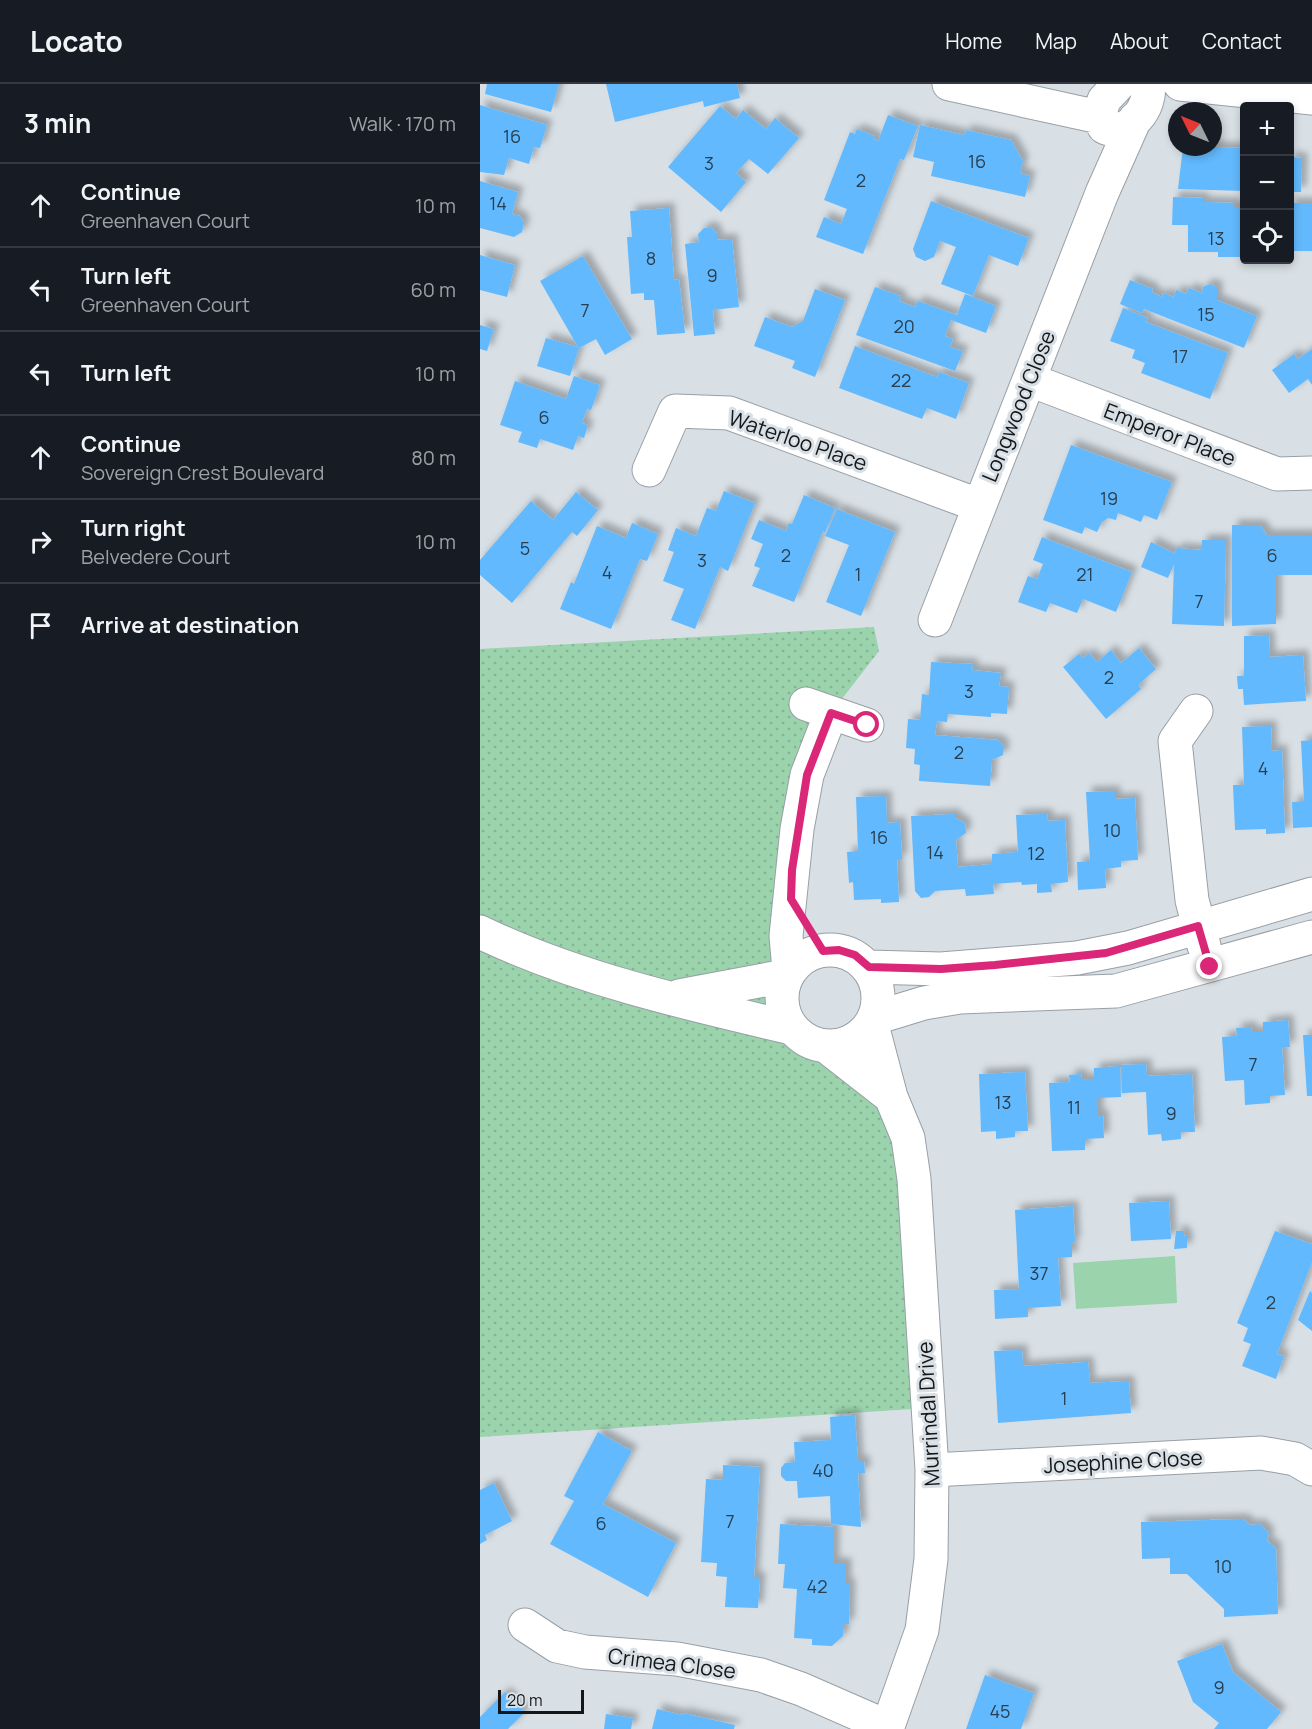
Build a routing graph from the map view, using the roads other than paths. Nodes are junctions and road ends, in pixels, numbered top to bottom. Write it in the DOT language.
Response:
graph roads {
  1 [pos="949,84"];
  2 [pos="1142,84"];
  3 [pos="1180,84"];
  4 [pos="1312,98"];
  5 [pos="1135,119"];
  6 [pos="1100,120"];
  7 [pos="1102,193"];
  8 [pos="1030,380"];
  9 [pos="649,470"];
  10 [pos="1312,473"];
  11 [pos="978,505"];
  12 [pos="935,620"];
  13 [pos="1196,711"];
  14 [pos="867,725"];
  15 [pos="1312,894"];
  16 [pos="791,899"];
  17 [pos="1198,926"];
  18 [pos="480,932"];
  19 [pos="1312,937"];
  20 [pos="823,951"];
  21 [pos="869,967"];
  22 [pos="1210,967"];
  23 [pos="787,973"];
  24 [pos="672,997"];
  25 [pos="873,1022"];
  26 [pos="792,1028"];
  27 [pos="827,1047"];
  28 [pos="891,1097"];
  29 [pos="1312,1469"];
  30 [pos="932,1470"];
  31 [pos="525,1625"];
  32 [pos="887,1728"];
  1 -- 6 [label="street"];
  2 -- 5 [label="street, Longwood Close"];
  2 -- 6 [label="street"];
  3 -- 4 [label="street"];
  5 -- 6 [label="street"];
  5 -- 7 [label="street, Longwood Close"];
  6 -- 7 [label="street, Longwood Close"];
  7 -- 8 [label="street, Longwood Close"];
  8 -- 10 [label="street, Emperor Place"];
  8 -- 11 [label="street, Longwood Close"];
  9 -- 11 [label="street, Waterloo Place"];
  11 -- 12 [label="street, Longwood Close"];
  13 -- 17 [label="street"];
  14 -- 16 [label="street"];
  15 -- 17 [label="street"];
  16 -- 20 [label="street"];
  16 -- 23 [label="street"];
  17 -- 21 [label="street"];
  17 -- 22 [label="street"];
  18 -- 24 [label="street"];
  19 -- 22 [label="street"];
  20 -- 21 [label="street"];
  20 -- 23 [label="street"];
  21 -- 25 [label="street"];
  22 -- 25 [label="street"];
  23 -- 24 [label="street"];
  23 -- 26 [label="street"];
  24 -- 26 [label="street"];
  25 -- 27 [label="street"];
  25 -- 28 [label="street, Murrindal Drive"];
  26 -- 27 [label="street"];
  27 -- 28 [label="street, Murrindal Drive"];
  28 -- 30 [label="street, Murrindal Drive"];
  29 -- 30 [label="street, Josephine Close"];
  30 -- 32 [label="street, Murrindal Drive"];
  31 -- 32 [label="street, Crimea Close"];
}
